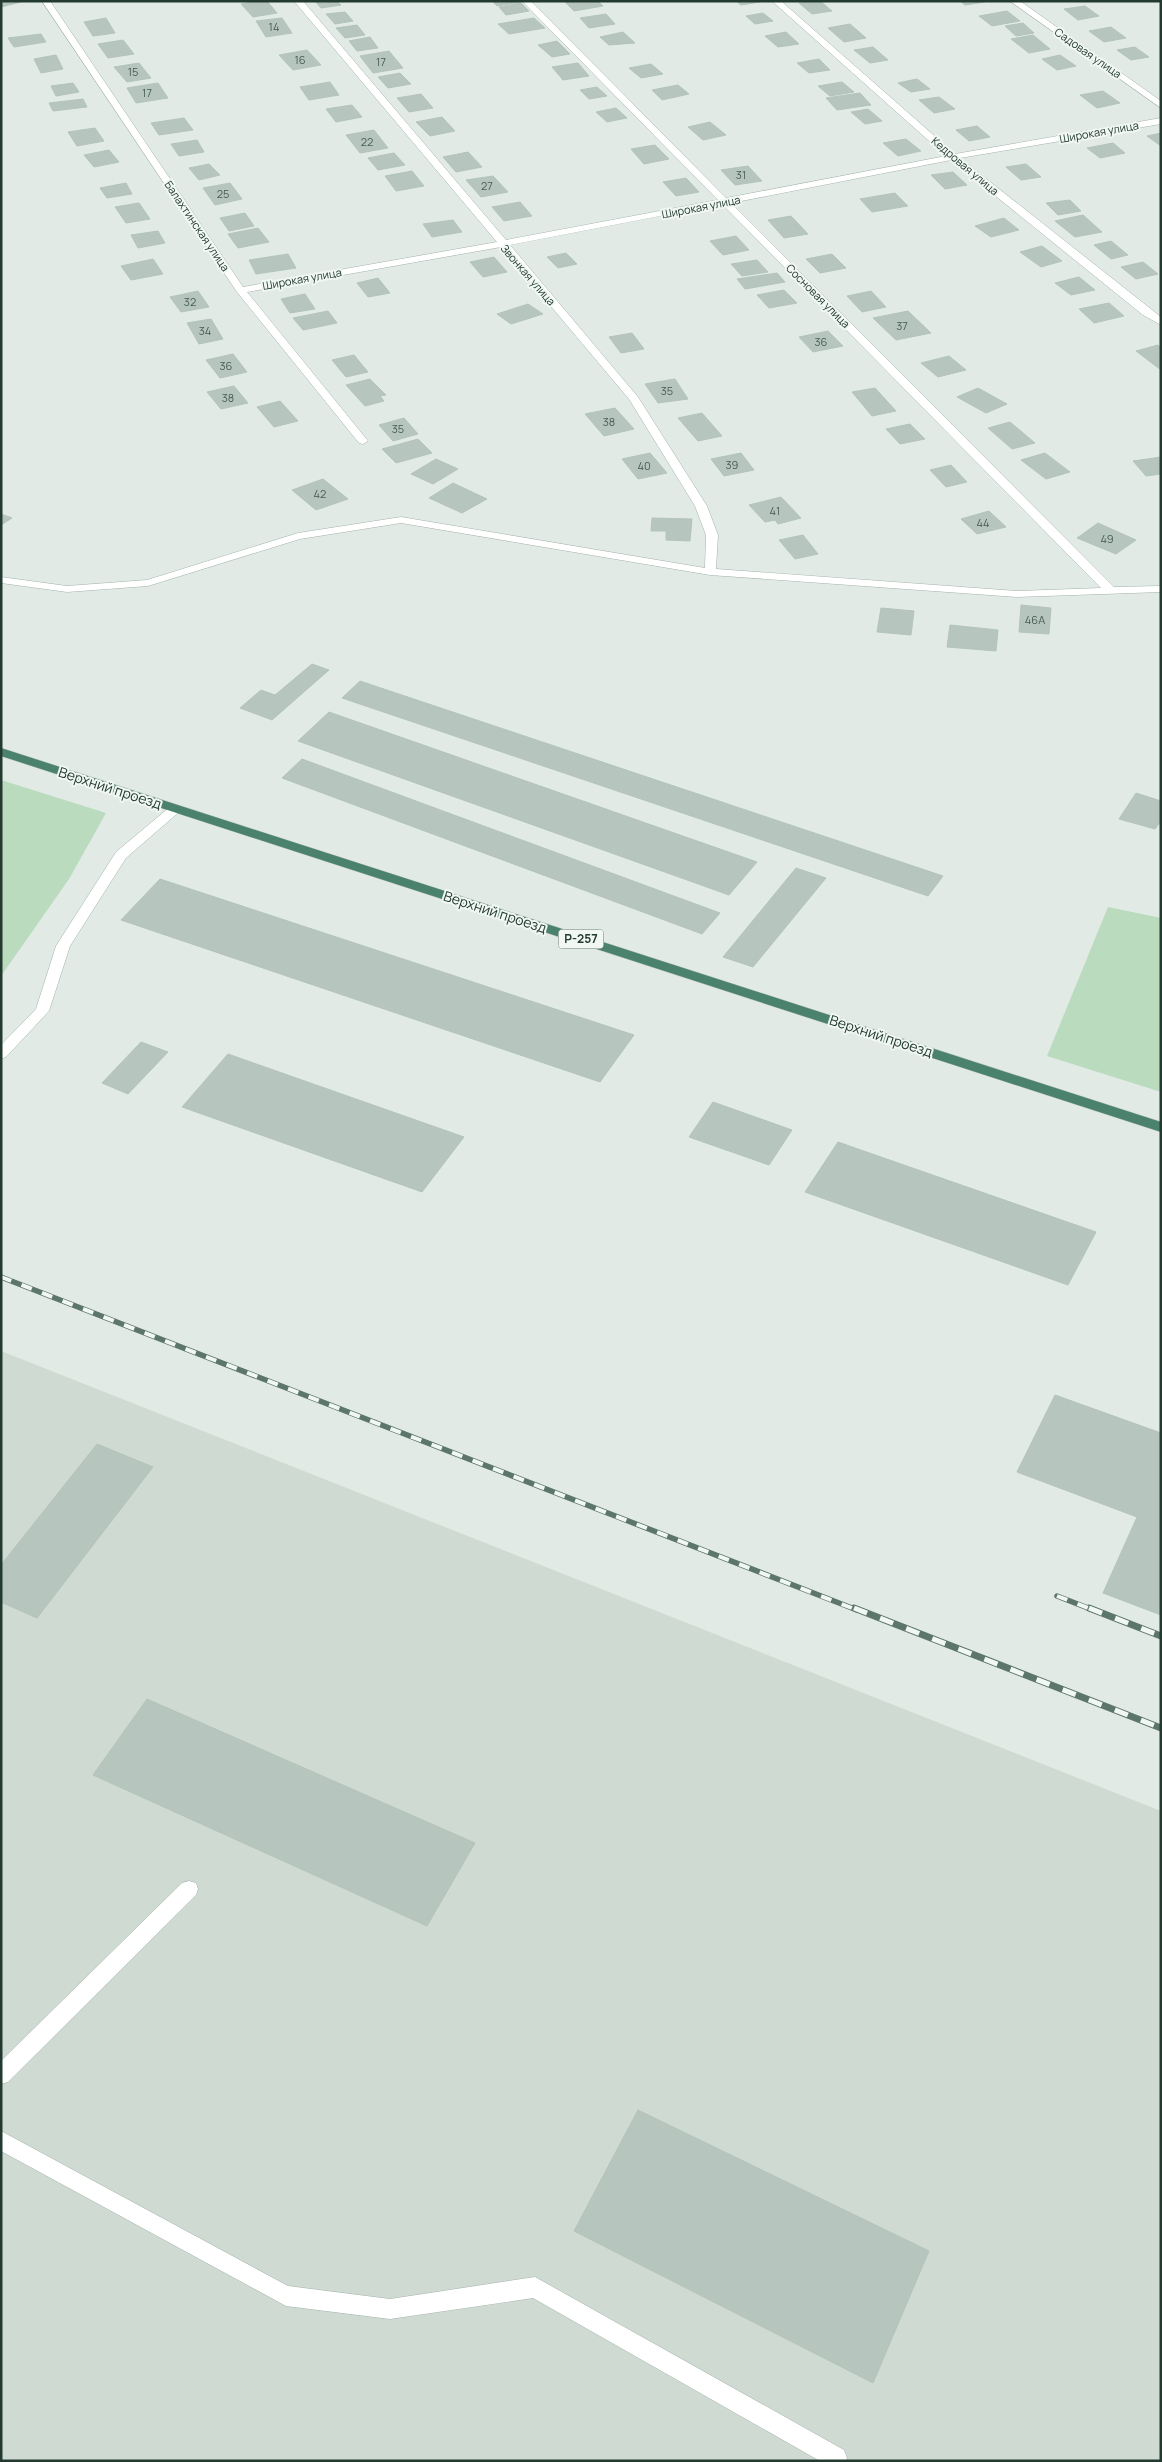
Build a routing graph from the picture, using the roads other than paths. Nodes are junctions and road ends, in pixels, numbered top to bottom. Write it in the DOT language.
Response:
graph roads {
  1 [pos="46,1"];
  2 [pos="298,1"];
  3 [pos="526,1"];
  4 [pos="776,1"];
  5 [pos="1014,1"];
  6 [pos="1161,105"];
  7 [pos="1161,121"];
  8 [pos="953,157"];
  9 [pos="725,203"];
  10 [pos="502,244"];
  11 [pos="240,290"];
  12 [pos="1161,322"];
  13 [pos="363,441"];
  14 [pos="710,572"];
  15 [pos="1,580"];
  16 [pos="1161,589"];
  17 [pos="1111,591"];
  18 [pos="1,752"];
  19 [pos="175,809"];
  20 [pos="1,1054"];
  21 [pos="1161,1127"];
  22 [pos="189,1889"];
  23 [pos="1,2075"];
  24 [pos="1,2140"];
  25 [pos="836,2458"];
  1 -- 11 [label="street, Балахтинская улица"];
  2 -- 10 [label="street, Звонкая улица"];
  3 -- 9 [label="street, Сосновая улица"];
  4 -- 8 [label="street, Кедровая улица"];
  5 -- 6 [label="street, Садовая улица"];
  7 -- 8 [label="street, Широкая улица"];
  8 -- 9 [label="street, Широкая улица"];
  8 -- 12 [label="street, Кедровая улица"];
  9 -- 10 [label="street, Широкая улица"];
  9 -- 17 [label="street, Сосновая улица"];
  10 -- 11 [label="street, Широкая улица"];
  10 -- 14 [label="street, Звонкая улица"];
  11 -- 13 [label="street, Балахтинская улица"];
  14 -- 15 [label="street"];
  14 -- 17 [label="street"];
  16 -- 17 [label="street"];
  18 -- 19 [label="highway, Верхний проезд / Р-257"];
  19 -- 20 [label="street"];
  19 -- 21 [label="highway, Верхний проезд / Р-257"];
  22 -- 23 [label="street"];
  24 -- 25 [label="street"];
}
